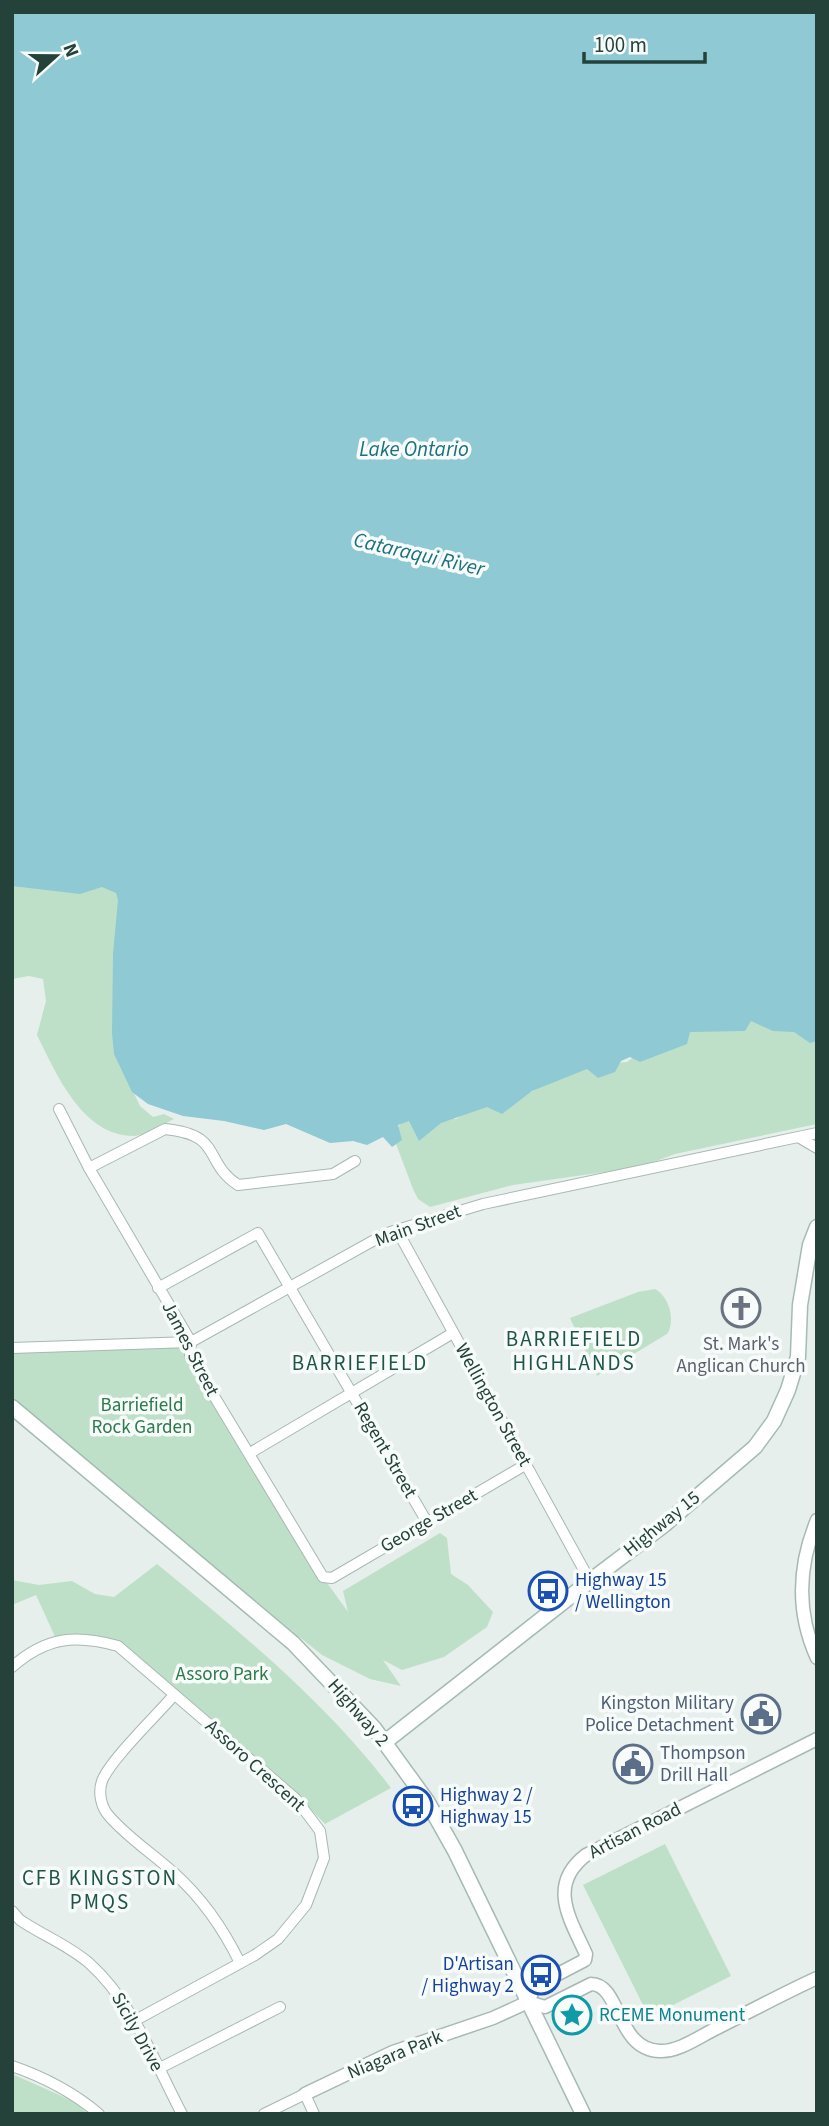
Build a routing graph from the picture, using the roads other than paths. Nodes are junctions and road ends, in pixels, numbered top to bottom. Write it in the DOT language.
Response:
graph roads {
  1 [pos="59,1109"];
  2 [pos="817,1133"];
  3 [pos="800,1138"];
  4 [pos="817,1148"];
  5 [pos="355,1161"];
  6 [pos="89,1168"];
  7 [pos="817,1227"];
  8 [pos="397,1230"];
  9 [pos="290,1287"];
  10 [pos="158,1288"];
  11 [pos="453,1334"];
  12 [pos="191,1342"];
  13 [pos="12,1348"];
  14 [pos="351,1393"];
  15 [pos="12,1407"];
  16 [pos="250,1452"];
  17 [pos="526,1465"];
  18 [pos="817,1520"];
  19 [pos="427,1522"];
  20 [pos="332,1578"];
  21 [pos="590,1581"];
  22 [pos="817,1658"];
  23 [pos="12,1667"];
  24 [pos="174,1695"];
  25 [pos="817,1739"];
  26 [pos="385,1742"];
  27 [pos="12,1911"];
  28 [pos="240,1963"];
  29 [pos="817,1978"];
  30 [pos="528,2002"];
  31 [pos="280,2007"];
  32 [pos="134,2021"];
  33 [pos="12,2066"];
  34 [pos="158,2069"];
  35 [pos="305,2094"];
  36 [pos="99,2114"];
  37 [pos="182,2114"];
  38 [pos="264,2114"];
  39 [pos="314,2114"];
  40 [pos="583,2114"];
  1 -- 6 [label="street, James Street"];
  2 -- 3 [label="street, Main Street"];
  3 -- 4 [label="street"];
  3 -- 8 [label="street, Main Street"];
  5 -- 6 [label="street"];
  6 -- 10 [label="street, James Street"];
  7 -- 21 [label="main road, Highway 15"];
  8 -- 9 [label="street, Main Street"];
  8 -- 11 [label="street, Wellington Street"];
  9 -- 10 [label="street, Regent Street"];
  9 -- 12 [label="street, Main Street"];
  9 -- 14 [label="street, Regent Street"];
  10 -- 12 [label="street, James Street"];
  11 -- 14 [label="street"];
  11 -- 17 [label="street, Wellington Street"];
  12 -- 13 [label="street, Main Street"];
  12 -- 16 [label="street, James Street"];
  14 -- 16 [label="street"];
  14 -- 19 [label="street, Regent Street"];
  15 -- 26 [label="main road, Highway 2"];
  16 -- 20 [label="street, James Street"];
  17 -- 19 [label="street, George Street"];
  17 -- 21 [label="street, Wellington Street"];
  18 -- 22 [label="street"];
  19 -- 20 [label="street, George Street"];
  21 -- 26 [label="main road, Highway 15"];
  23 -- 24 [label="street, Assoro Crescent"];
  24 -- 28 [label="street"];
  24 -- 28 [label="street, Assoro Crescent"];
  25 -- 30 [label="street, Artisan Road"];
  26 -- 30 [label="main road, Highway 2"];
  27 -- 32 [label="street, Sicily Drive"];
  28 -- 32 [label="street, Assoro Crescent"];
  29 -- 30 [label="street"];
  30 -- 35 [label="street, Niagara Park"];
  30 -- 40 [label="main road, Highway 2"];
  31 -- 34 [label="street"];
  32 -- 34 [label="street, Sicily Drive"];
  33 -- 36 [label="street"];
  34 -- 37 [label="street, Sicily Drive"];
  35 -- 38 [label="street, Niagara Park"];
  35 -- 39 [label="street"];
}
